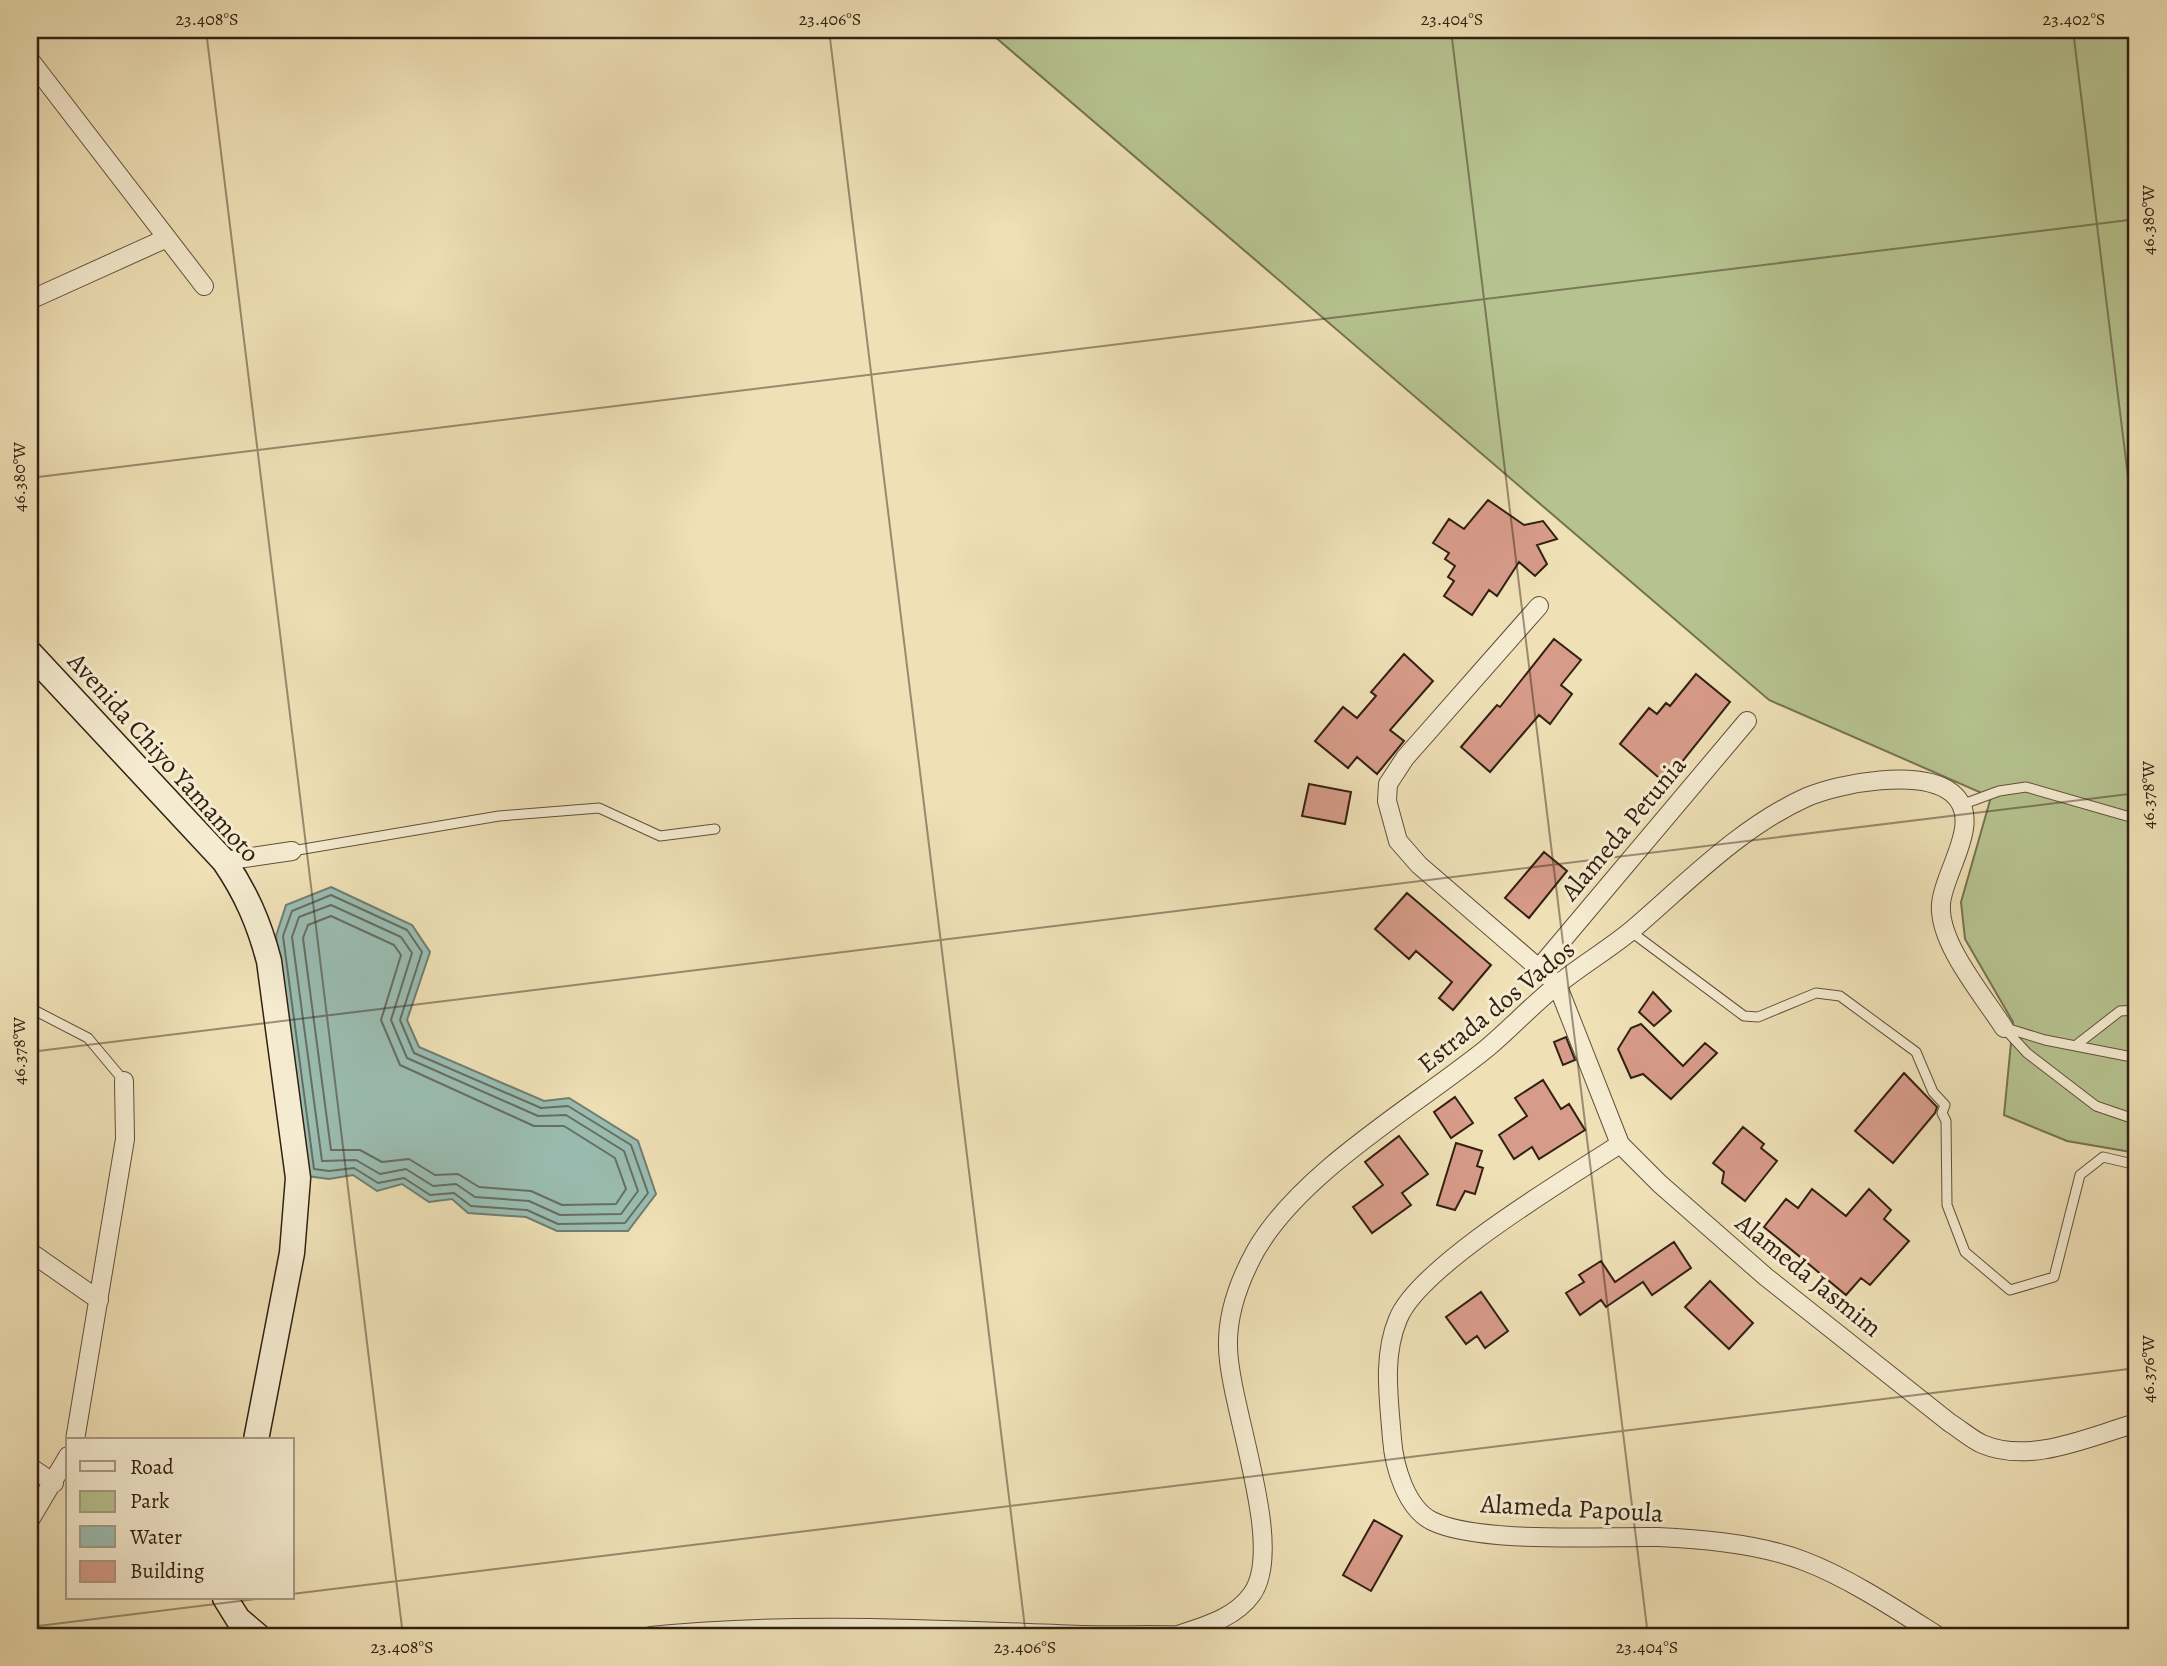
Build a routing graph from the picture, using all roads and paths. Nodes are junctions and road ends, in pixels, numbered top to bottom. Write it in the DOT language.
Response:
graph roads {
  1 [pos="30,60"];
  2 [pos="167,238"];
  3 [pos="204,286"];
  4 [pos="30,300"];
  5 [pos="1539,606"];
  6 [pos="30,653"];
  7 [pos="1747,721"];
  8 [pos="1961,805"];
  9 [pos="2137,819"];
  10 [pos="715,829"];
  11 [pos="292,850"];
  12 [pos="224,861"];
  13 [pos="1630,931"];
  14 [pos="1539,968"];
  15 [pos="1557,984"];
  16 [pos="30,1008"];
  17 [pos="2137,1010"];
  18 [pos="2004,1028"];
  19 [pos="2075,1046"];
  20 [pos="2137,1058"];
  21 [pos="124,1081"];
  22 [pos="2137,1120"];
  23 [pos="1620,1144"];
  24 [pos="2137,1165"];
  25 [pos="30,1252"];
  26 [pos="99,1300"];
  27 [pos="2137,1423"];
  28 [pos="75,1438"];
  29 [pos="256,1438"];
  30 [pos="66,1460"];
  31 [pos="30,1467"];
  32 [pos="54,1483"];
  33 [pos="30,1520"];
  34 [pos="226,1600"];
  35 [pos="1178,1635"];
  36 [pos="258,1636"];
  37 [pos="651,1636"];
  38 [pos="1202,1636"];
  39 [pos="1938,1636"];
  1 -- 2 [label="street"];
  2 -- 3 [label="street"];
  2 -- 4 [label="street"];
  5 -- 14 [label="street"];
  6 -- 12 [label="street, Avenida Chiyo Yamamoto"];
  7 -- 14 [label="street, Alameda Petunia"];
  8 -- 9 [label="lane"];
  8 -- 13 [label="street, Estrada dos Vados"];
  8 -- 18 [label="street"];
  10 -- 11 [label="lane"];
  11 -- 12 [label="street"];
  12 -- 29 [label="street, Avenida Chiyo Yamamoto"];
  13 -- 15 [label="street, Estrada dos Vados"];
  13 -- 24 [label="lane"];
  14 -- 15 [label="street"];
  15 -- 23 [label="street, Alameda Jasmim"];
  15 -- 35 [label="street, Estrada dos Vados"];
  16 -- 21 [label="lane"];
  17 -- 19 [label="lane"];
  18 -- 19 [label="lane"];
  18 -- 22 [label="lane"];
  19 -- 20 [label="lane"];
  21 -- 26 [label="street"];
  23 -- 27 [label="street, Alameda Jasmim"];
  23 -- 39 [label="street, Alameda Papoula"];
  25 -- 26 [label="street"];
  26 -- 28 [label="street"];
  30 -- 32 [label="street"];
  31 -- 32 [label="street"];
  32 -- 33 [label="street"];
  34 -- 36 [label="street"];
  35 -- 37 [label="street"];
  35 -- 38 [label="street"];
}
